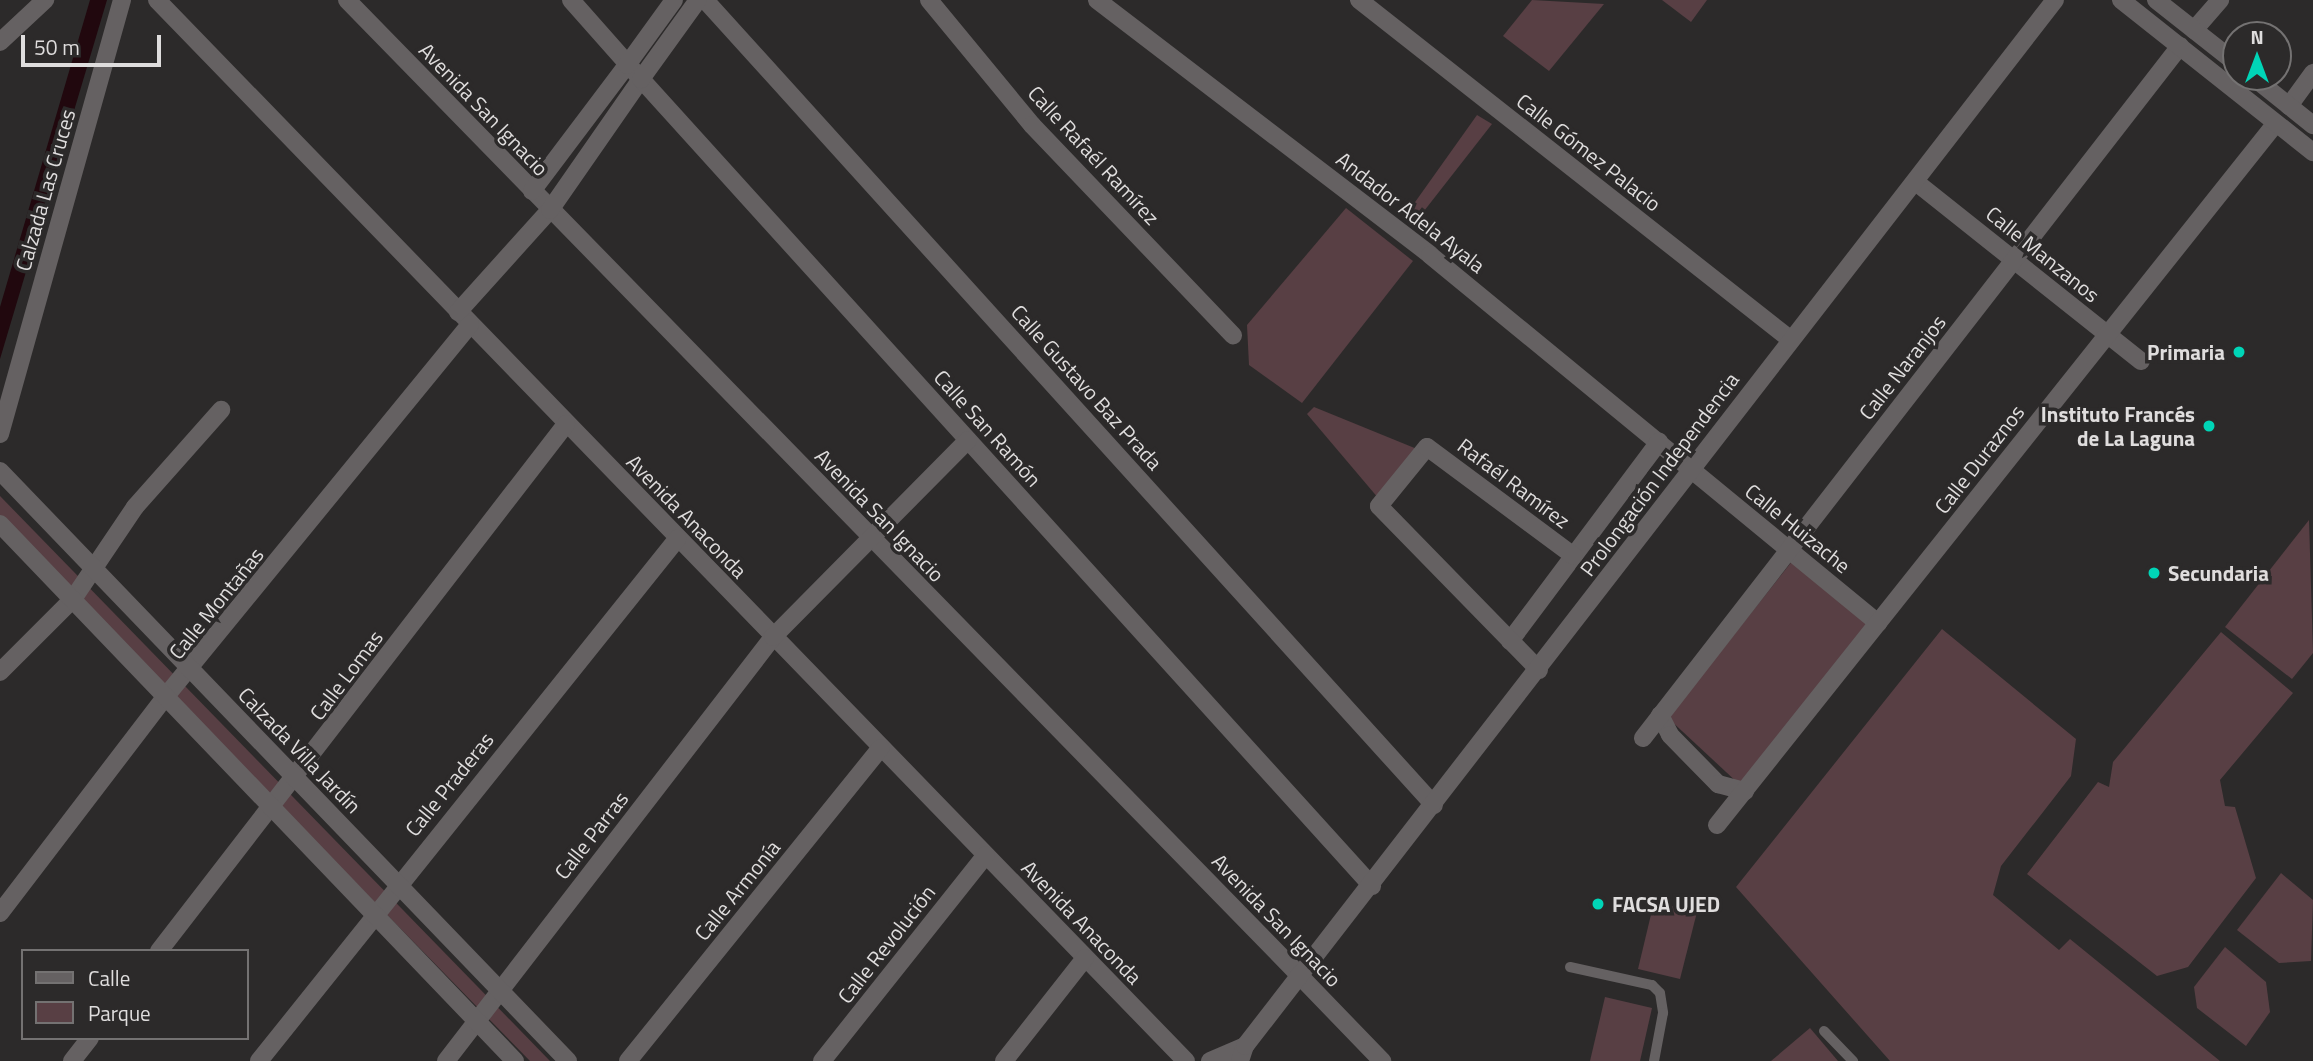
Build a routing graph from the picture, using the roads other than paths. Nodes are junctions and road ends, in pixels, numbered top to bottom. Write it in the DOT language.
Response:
graph roads {
  1 [pos="45,0"];
  2 [pos="122,0"];
  3 [pos="156,0"];
  4 [pos="347,0"];
  5 [pos="571,0"];
  6 [pos="674,0"];
  7 [pos="698,0"];
  8 [pos="705,0"];
  9 [pos="929,0"];
  10 [pos="1097,0"];
  11 [pos="1359,0"];
  12 [pos="2055,0"];
  13 [pos="2121,0"];
  14 [pos="2156,0"];
  15 [pos="2220,0"];
  16 [pos="2194,30"];
  17 [pos="0,42"];
  18 [pos="2180,46"];
  19 [pos="2222,52"];
  20 [pos="627,65"];
  21 [pos="2313,74"];
  22 [pos="641,79"];
  23 [pos="2270,91"];
  24 [pos="2289,106"];
  25 [pos="2276,123"];
  26 [pos="2313,125"];
  27 [pos="2313,152"];
  28 [pos="1917,183"];
  29 [pos="532,191"];
  30 [pos="550,210"];
  31 [pos="2014,260"];
  32 [pos="464,318"];
  33 [pos="2107,334"];
  34 [pos="1233,335"];
  35 [pos="1790,339"];
  36 [pos="2141,361"];
  37 [pos="221,410"];
  38 [pos="566,424"];
  39 [pos="0,434"];
  40 [pos="968,440"];
  41 [pos="1659,442"];
  42 [pos="1690,469"];
  43 [pos="0,471"];
  44 [pos="0,524"];
  45 [pos="870,537"];
  46 [pos="677,539"];
  47 [pos="1789,550"];
  48 [pos="1574,556"];
  49 [pos="93,568"];
  50 [pos="73,599"];
  51 [pos="1878,623"];
  52 [pos="773,637"];
  53 [pos="1510,641"];
  54 [pos="192,670"];
  55 [pos="1539,670"];
  56 [pos="0,672"];
  57 [pos="166,696"];
  58 [pos="1660,715"];
  59 [pos="1643,738"];
  60 [pos="881,748"];
  61 [pos="296,779"];
  62 [pos="1745,791"];
  63 [pos="1434,805"];
  64 [pos="272,808"];
  65 [pos="1717,825"];
  66 [pos="986,855"];
  67 [pos="398,884"];
  68 [pos="1371,886"];
  69 [pos="0,913"];
  70 [pos="374,914"];
  71 [pos="161,949"];
  72 [pos="1085,958"];
  73 [pos="1570,967"];
  74 [pos="1299,975"];
  75 [pos="500,991"];
  76 [pos="477,1021"];
  77 [pos="1824,1031"];
  78 [pos="88,1040"];
  79 [pos="1243,1054"];
  80 [pos="72,1061"];
  81 [pos="259,1061"];
  82 [pos="446,1061"];
  83 [pos="515,1061"];
  84 [pos="568,1061"];
  85 [pos="628,1061"];
  86 [pos="822,1061"];
  87 [pos="1004,1061"];
  88 [pos="1186,1061"];
  89 [pos="1210,1061"];
  90 [pos="1382,1061"];
  91 [pos="1654,1061"];
  92 [pos="1853,1061"];
  1 -- 17 [label="street"];
  2 -- 39 [label="street, Calzada Las Cruces"];
  3 -- 32 [label="street, Avenida Anaconda"];
  4 -- 29 [label="street, Avenida San Ignacio"];
  5 -- 20 [label="street, Calle San Ramón"];
  6 -- 20 [label="street"];
  7 -- 22 [label="street, Calle Montañas"];
  8 -- 63 [label="street, Calle Gustavo Baz Prada"];
  9 -- 34 [label="street, Calle Rafaél Ramírez"];
  10 -- 41 [label="street, Andador Adela Ayala"];
  11 -- 35 [label="street, Calle Gómez Palacio"];
  12 -- 28 [label="street, Prolongación Independencia"];
  13 -- 18 [label="street"];
  14 -- 16 [label="street"];
  15 -- 16 [label="street"];
  16 -- 19 [label="street"];
  18 -- 25 [label="street"];
  18 -- 31 [label="street, Calle Naranjos"];
  20 -- 22 [label="street, Calle San Ramón"];
  20 -- 29 [label="street"];
  21 -- 24 [label="street"];
  22 -- 30 [label="street, Calle Montañas"];
  22 -- 40 [label="street, Calle San Ramón"];
  23 -- 24 [label="street"];
  24 -- 26 [label="street"];
  25 -- 27 [label="street"];
  25 -- 33 [label="street, Calle Duraznos"];
  28 -- 31 [label="street, Calle Manzanos"];
  28 -- 35 [label="street, Prolongación Independencia"];
  29 -- 30 [label="street, Avenida San Ignacio"];
  30 -- 32 [label="street, Calle Montañas"];
  30 -- 45 [label="street, Avenida San Ignacio"];
  31 -- 33 [label="street, Calle Manzanos"];
  31 -- 47 [label="street, Calle Naranjos"];
  32 -- 38 [label="street, Avenida Anaconda"];
  32 -- 54 [label="street, Calle Montañas"];
  33 -- 36 [label="street, Calle Manzanos"];
  33 -- 51 [label="street, Calle Duraznos"];
  35 -- 42 [label="street, Prolongación Independencia"];
  37 -- 49 [label="street"];
  38 -- 46 [label="street, Avenida Anaconda"];
  38 -- 61 [label="street, Calle Lomas"];
  40 -- 45 [label="street, Calle Parras"];
  40 -- 68 [label="street, Calle San Ramón"];
  41 -- 42 [label="street, Andador Adela Ayala"];
  41 -- 48 [label="street"];
  42 -- 47 [label="street, Calle Huizache"];
  42 -- 55 [label="street, Prolongación Independencia"];
  43 -- 49 [label="street, Calzada Villa Jardín"];
  44 -- 50 [label="street"];
  45 -- 52 [label="street, Calle Parras"];
  45 -- 74 [label="street, Avenida San Ignacio"];
  46 -- 52 [label="street, Avenida Anaconda"];
  46 -- 67 [label="street, Calle Praderas"];
  47 -- 51 [label="street, Calle Huizache"];
  47 -- 58 [label="street, Calle Naranjos"];
  48 -- 53 [label="street"];
  48 -- 53 [label="street, Rafaél Ramírez"];
  49 -- 50 [label="street"];
  49 -- 54 [label="street, Calzada Villa Jardín"];
  50 -- 56 [label="street"];
  50 -- 57 [label="street"];
  51 -- 62 [label="street, Calle Duraznos"];
  52 -- 60 [label="street, Avenida Anaconda"];
  52 -- 75 [label="street, Calle Parras"];
  53 -- 55 [label="street"];
  54 -- 57 [label="street, Calle Montañas"];
  54 -- 61 [label="street, Calzada Villa Jardín"];
  55 -- 63 [label="street, Prolongación Independencia"];
  57 -- 64 [label="street"];
  57 -- 69 [label="street, Calle Montañas"];
  58 -- 59 [label="street, Calle Naranjos"];
  58 -- 62 [label="street"];
  60 -- 66 [label="street, Avenida Anaconda"];
  60 -- 85 [label="street, Calle Armonía"];
  61 -- 64 [label="street, Calle Lomas"];
  61 -- 67 [label="street, Calzada Villa Jardín"];
  62 -- 65 [label="street, Calle Duraznos"];
  63 -- 68 [label="street, Prolongación Independencia"];
  64 -- 70 [label="street"];
  64 -- 71 [label="street, Calle Lomas"];
  66 -- 72 [label="street, Avenida Anaconda"];
  66 -- 86 [label="street, Calle Revolución"];
  67 -- 70 [label="street, Calle Praderas"];
  67 -- 75 [label="street, Calzada Villa Jardín"];
  68 -- 74 [label="street, Prolongación Independencia"];
  70 -- 76 [label="street"];
  70 -- 81 [label="street, Calle Praderas"];
  72 -- 87 [label="street"];
  72 -- 88 [label="street, Avenida Anaconda"];
  73 -- 91 [label="lane"];
  74 -- 79 [label="street"];
  74 -- 90 [label="street, Avenida San Ignacio"];
  75 -- 76 [label="street, Calle Parras"];
  75 -- 84 [label="street, Calzada Villa Jardín"];
  76 -- 82 [label="street, Calle Parras"];
  76 -- 83 [label="street"];
  77 -- 92 [label="lane"];
  78 -- 80 [label="street"];
  79 -- 89 [label="street"];
}
